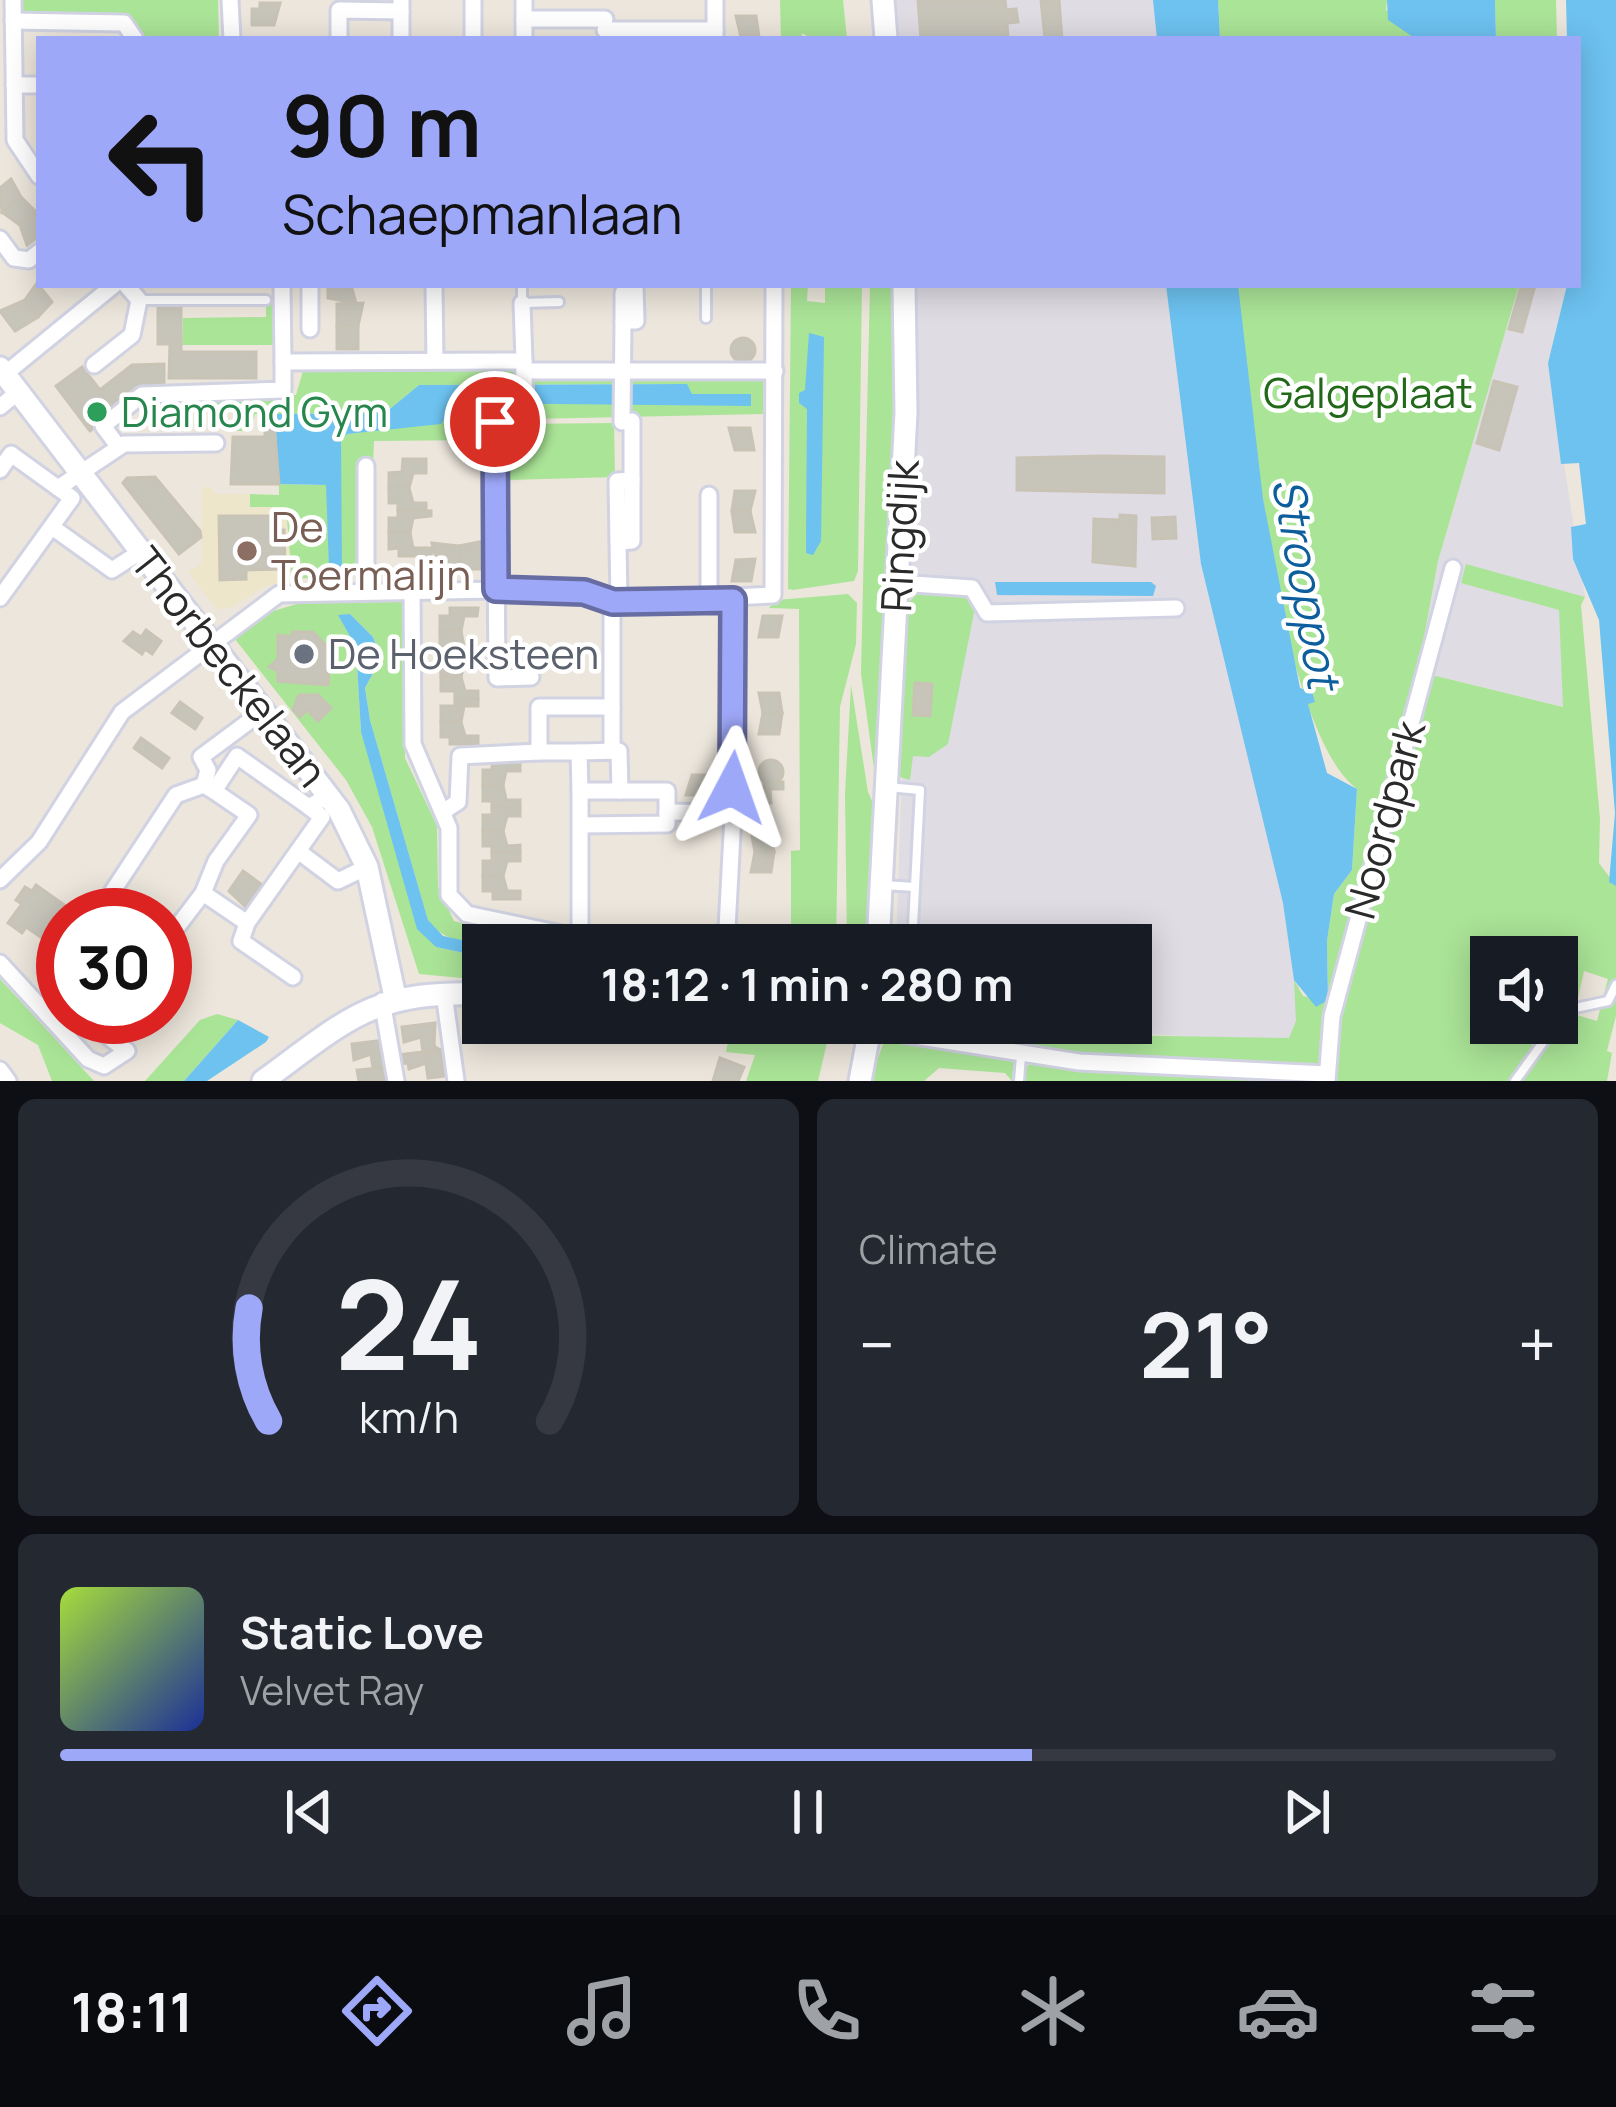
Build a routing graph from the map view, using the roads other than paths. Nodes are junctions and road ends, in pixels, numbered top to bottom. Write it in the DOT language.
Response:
graph roads {
  1 [pos="13,0"];
  2 [pos="230,0"];
  3 [pos="472,0"];
  4 [pos="524,0"];
  5 [pos="605,0"];
  6 [pos="715,0"];
  7 [pos="883,0"];
  8 [pos="401,6"];
  9 [pos="524,19"];
  10 [pos="13,22"];
  11 [pos="605,29"];
  12 [pos="715,34"];
  13 [pos="133,36"];
  14 [pos="232,36"];
  15 [pos="339,36"];
  16 [pos="473,36"];
  17 [pos="524,36"];
  18 [pos="886,36"];
  19 [pos="14,85"];
  20 [pos="36,85"];
  21 [pos="36,172"];
  22 [pos="0,238"];
  23 [pos="36,254"];
  24 [pos="111,288"];
  25 [pos="129,288"];
  26 [pos="282,288"];
  27 [pos="310,288"];
  28 [pos="434,288"];
  29 [pos="522,288"];
  30 [pos="706,288"];
  31 [pos="774,288"];
  32 [pos="904,288"];
  33 [pos="629,289"];
  34 [pos="139,300"];
  35 [pos="266,300"];
  36 [pos="559,302"];
  37 [pos="522,303"];
  38 [pos="706,318"];
  39 [pos="310,329"];
  40 [pos="435,361"];
  41 [pos="283,362"];
  42 [pos="94,365"];
  43 [pos="524,366"];
  44 [pos="622,370"];
  45 [pos="775,370"];
  46 [pos="8,378"];
  47 [pos="0,407"];
  48 [pos="495,422"];
  49 [pos="525,422"];
  50 [pos="216,443"];
  51 [pos="118,446"];
  52 [pos="366,466"];
  53 [pos="0,470"];
  54 [pos="80,472"];
  55 [pos="58,488"];
  56 [pos="709,495"];
  57 [pos="52,527"];
  58 [pos="140,552"];
  59 [pos="1454,568"];
  60 [pos="898,583"];
  61 [pos="412,588"];
  62 [pos="496,589"];
  63 [pos="366,590"];
  64 [pos="0,598"];
  65 [pos="709,600"];
  66 [pos="733,600"];
  67 [pos="616,602"];
  68 [pos="1176,608"];
  69 [pos="212,643"];
  70 [pos="531,677"];
  71 [pos="612,707"];
  72 [pos="263,711"];
  73 [pos="612,751"];
  74 [pos="539,752"];
  75 [pos="579,752"];
  76 [pos="886,787"];
  77 [pos="209,788"];
  78 [pos="620,790"];
  79 [pos="580,791"];
  80 [pos="319,801"];
  81 [pos="443,811"];
  82 [pos="667,812"];
  83 [pos="730,813"];
  84 [pos="580,824"];
  85 [pos="298,851"];
  86 [pos="367,867"];
  87 [pos="0,880"];
  88 [pos="881,885"];
  89 [pos="915,887"];
  90 [pos="115,888"];
  91 [pos="203,893"];
  92 [pos="192,908"];
  93 [pos="247,923"];
  94 [pos="510,924"];
  95 [pos="580,924"];
  96 [pos="728,924"];
  97 [pos="879,924"];
  98 [pos="914,924"];
  99 [pos="0,963"];
  100 [pos="293,977"];
  101 [pos="1616,985"];
  102 [pos="444,993"];
  103 [pos="462,993"];
  104 [pos="388,999"];
  105 [pos="36,1002"];
  106 [pos="1578,1007"];
  107 [pos="74,1044"];
  108 [pos="118,1044"];
  109 [pos="863,1044"];
  110 [pos="966,1044"];
  111 [pos="1542,1044"];
  112 [pos="1021,1056"];
  113 [pos="0,1070"];
  114 [pos="1327,1077"];
  115 [pos="272,1078"];
  116 [pos="8,1081"];
  117 [pos="396,1081"];
  118 [pos="456,1081"];
  119 [pos="860,1081"];
  120 [pos="1019,1081"];
  121 [pos="1515,1081"];
  1 -- 10 [label="street"];
  2 -- 14 [label="street"];
  3 -- 16 [label="street"];
  4 -- 9 [label="street"];
  5 -- 11 [label="street"];
  6 -- 12 [label="street"];
  7 -- 18 [label="street"];
  8 -- 15 [label="street"];
  9 -- 11 [label="street"];
  9 -- 17 [label="street"];
  10 -- 13 [label="street"];
  10 -- 19 [label="street"];
  11 -- 12 [label="street"];
  19 -- 20 [label="street"];
  19 -- 21 [label="street"];
  22 -- 23 [label="street"];
  24 -- 46 [label="street"];
  25 -- 34 [label="street"];
  26 -- 41 [label="street"];
  27 -- 39 [label="street"];
  28 -- 40 [label="street"];
  29 -- 37 [label="lane"];
  30 -- 38 [label="lane"];
  31 -- 45 [label="street"];
  32 -- 60 [label="street, Ringdijk"];
  33 -- 44 [label="street"];
  34 -- 35 [label="lane"];
  34 -- 42 [label="street"];
  36 -- 37 [label="lane"];
  37 -- 43 [label="street"];
  40 -- 41 [label="street"];
  40 -- 43 [label="street"];
  41 -- 51 [label="street"];
  43 -- 44 [label="street"];
  43 -- 49 [label="street"];
  44 -- 45 [label="street"];
  44 -- 67 [label="street"];
  45 -- 66 [label="street"];
  46 -- 47 [label="street"];
  46 -- 54 [label="street, Thorbeckelaan"];
  48 -- 62 [label="street"];
  50 -- 51 [label="street"];
  51 -- 54 [label="street"];
  52 -- 63 [label="street"];
  53 -- 55 [label="street"];
  54 -- 55 [label="street"];
  54 -- 58 [label="street, Thorbeckelaan"];
  55 -- 57 [label="street"];
  56 -- 65 [label="street"];
  57 -- 58 [label="street"];
  57 -- 64 [label="street"];
  58 -- 69 [label="street, Thorbeckelaan"];
  59 -- 114 [label="street, Noordpark"];
  60 -- 68 [label="street"];
  60 -- 76 [label="street, Ringdijk"];
  61 -- 62 [label="street"];
  61 -- 63 [label="street"];
  61 -- 81 [label="street"];
  62 -- 67 [label="street"];
  62 -- 70 [label="street"];
  63 -- 69 [label="street"];
  65 -- 66 [label="street"];
  65 -- 67 [label="street"];
  66 -- 83 [label="street"];
  67 -- 71 [label="street"];
  69 -- 72 [label="street, Thorbeckelaan"];
  69 -- 87 [label="street"];
  71 -- 73 [label="street"];
  71 -- 74 [label="street"];
  72 -- 77 [label="street"];
  72 -- 80 [label="street, Thorbeckelaan"];
  73 -- 75 [label="street"];
  73 -- 78 [label="street"];
  74 -- 75 [label="street"];
  74 -- 81 [label="street"];
  75 -- 79 [label="street"];
  76 -- 88 [label="street, Ringdijk"];
  76 -- 89 [label="lane"];
  77 -- 80 [label="street"];
  77 -- 90 [label="street"];
  77 -- 91 [label="street"];
  78 -- 79 [label="street"];
  78 -- 82 [label="street"];
  79 -- 84 [label="street"];
  80 -- 85 [label="street"];
  80 -- 86 [label="street, Thorbeckelaan"];
  81 -- 94 [label="street"];
  82 -- 83 [label="street"];
  82 -- 84 [label="street"];
  83 -- 96 [label="street"];
  84 -- 95 [label="street"];
  85 -- 86 [label="street"];
  85 -- 93 [label="street"];
  86 -- 104 [label="street, Thorbeckelaan"];
  88 -- 89 [label="lane"];
  88 -- 97 [label="street, Ringdijk"];
  89 -- 98 [label="lane"];
  91 -- 92 [label="street"];
  91 -- 93 [label="street"];
  93 -- 100 [label="street"];
  99 -- 105 [label="street"];
  101 -- 106 [label="lane"];
  102 -- 103 [label="street"];
  102 -- 104 [label="street"];
  102 -- 118 [label="street"];
  104 -- 115 [label="street"];
  104 -- 117 [label="street"];
  107 -- 108 [label="street"];
  109 -- 119 [label="street"];
  110 -- 112 [label="street, Noordpark"];
  111 -- 121 [label="lane"];
  112 -- 114 [label="street, Noordpark"];
  112 -- 120 [label="lane"];
  113 -- 116 [label="street"];
}
